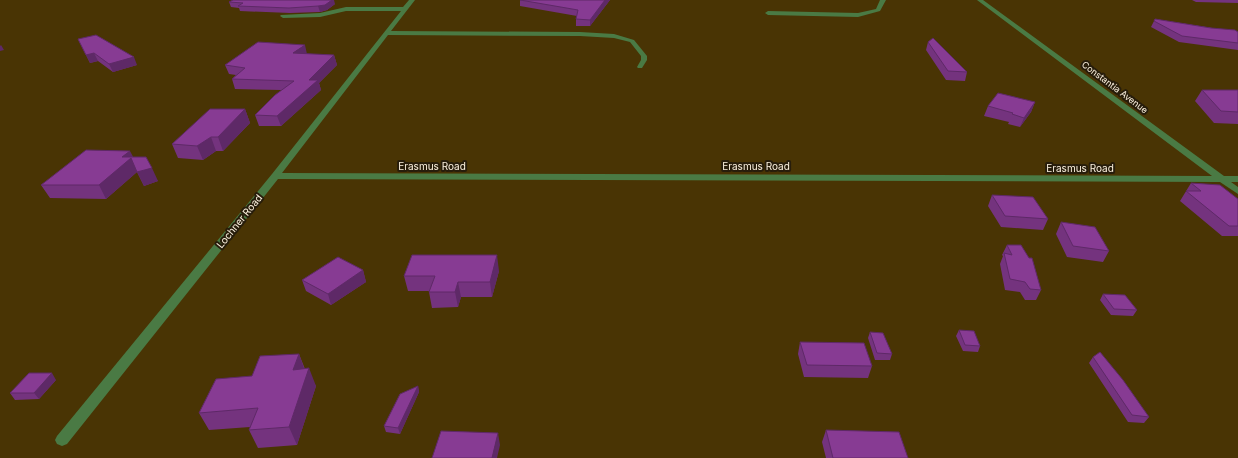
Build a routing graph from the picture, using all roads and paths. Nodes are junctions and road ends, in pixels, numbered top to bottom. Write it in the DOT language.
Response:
graph roads {
  1 [pos="412,0"];
  2 [pos="883,0"];
  3 [pos="980,0"];
  4 [pos="405,9"];
  5 [pos="768,12"];
  6 [pos="283,16"];
  7 [pos="386,33"];
  8 [pos="640,67"];
  9 [pos="275,176"];
  10 [pos="1221,179"];
  11 [pos="1238,179"];
  12 [pos="1238,191"];
  13 [pos="62,440"];
  1 -- 4 [label="street, Lochner Road"];
  2 -- 5 [label="street"];
  3 -- 10 [label="street, Constantia Avenue"];
  4 -- 6 [label="street"];
  4 -- 7 [label="street, Lochner Road"];
  7 -- 8 [label="street"];
  7 -- 9 [label="street, Lochner Road"];
  9 -- 10 [label="street, Erasmus Road"];
  9 -- 13 [label="street, Lochner Road"];
  10 -- 11 [label="street, Erasmus Road"];
  10 -- 12 [label="street, Constantia Avenue"];
}
